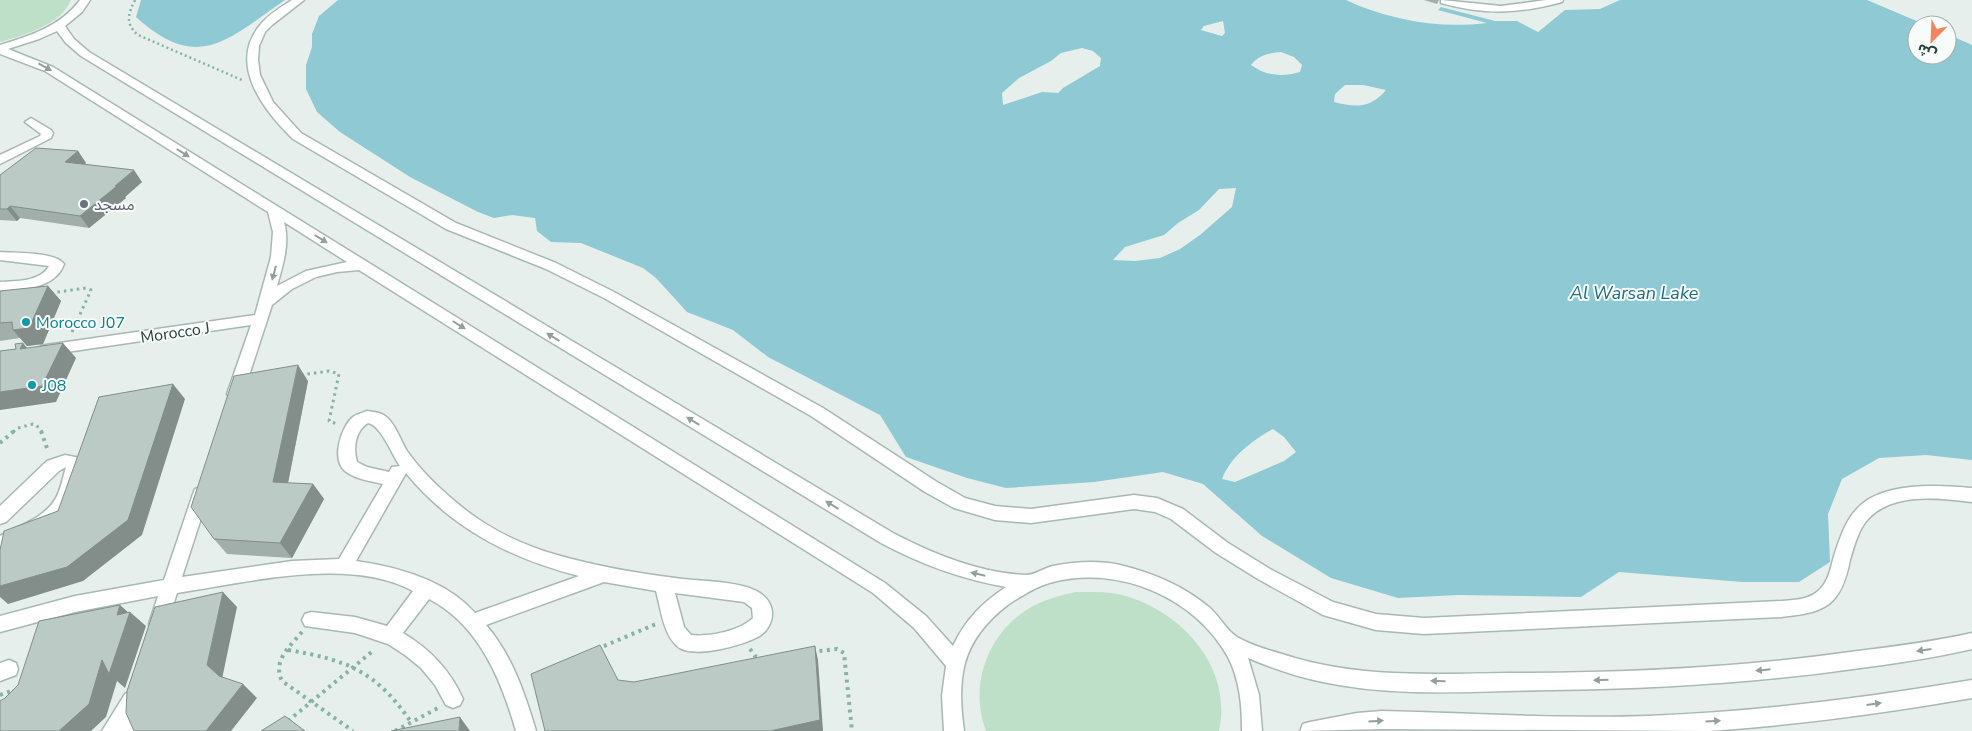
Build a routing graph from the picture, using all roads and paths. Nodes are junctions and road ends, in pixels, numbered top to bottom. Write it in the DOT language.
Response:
graph roads {
  1 [pos="85,0"];
  2 [pos="135,0"];
  3 [pos="299,0"];
  4 [pos="1558,0"];
  5 [pos="1445,1"];
  6 [pos="59,24"];
  7 [pos="0,49"];
  8 [pos="260,88"];
  9 [pos="31,122"];
  10 [pos="0,160"];
  11 [pos="274,210"];
  12 [pos="0,256"];
  13 [pos="364,265"];
  14 [pos="0,287"];
  15 [pos="48,293"];
  16 [pos="266,302"];
  17 [pos="261,320"];
  18 [pos="64,348"];
  19 [pos="28,353"];
  20 [pos="293,376"];
  21 [pos="229,412"];
  22 [pos="357,422"];
  23 [pos="0,443"];
  24 [pos="405,461"];
  25 [pos="53,466"];
  26 [pos="208,476"];
  27 [pos="394,480"];
  28 [pos="1972,495"];
  29 [pos="0,517"];
  30 [pos="0,544"];
  31 [pos="344,566"];
  32 [pos="604,574"];
  33 [pos="1026,582"];
  34 [pos="663,584"];
  35 [pos="170,586"];
  36 [pos="426,588"];
  37 [pos="672,617"];
  38 [pos="311,620"];
  39 [pos="473,622"];
  40 [pos="0,624"];
  41 [pos="749,633"];
  42 [pos="391,636"];
  43 [pos="152,641"];
  44 [pos="1972,641"];
  45 [pos="1229,642"];
  46 [pos="288,650"];
  47 [pos="592,651"];
  48 [pos="803,653"];
  49 [pos="765,659"];
  50 [pos="955,663"];
  51 [pos="353,667"];
  52 [pos="17,689"];
  53 [pos="1972,689"];
  54 [pos="0,695"];
  55 [pos="453,699"];
  56 [pos="312,701"];
  57 [pos="410,722"];
  58 [pos="284,725"];
  59 [pos="112,731"];
  60 [pos="130,731"];
  61 [pos="353,731"];
  62 [pos="395,731"];
  63 [pos="526,731"];
  64 [pos="852,731"];
  65 [pos="954,731"];
  66 [pos="1252,731"];
  67 [pos="1310,731"];
  1 -- 6 [label="street"];
  2 -- 8 [label="path"];
  3 -- 8 [label="street"];
  4 -- 5 [label="street"];
  6 -- 7 [label="street"];
  33 -- 6 [label="street, one-way"];
  7 -- 11 [label="street, one-way"];
  8 -- 28 [label="street"];
  9 -- 10 [label="street"];
  11 -- 13 [label="street, one-way"];
  11 -- 16 [label="street, one-way"];
  12 -- 14 [label="street"];
  13 -- 16 [label="street"];
  13 -- 50 [label="street, one-way"];
  15 -- 18 [label="path"];
  16 -- 17 [label="street"];
  17 -- 18 [label="street, Morocco J"];
  17 -- 21 [label="street"];
  18 -- 19 [label="street, Morocco J"];
  20 -- 22 [label="path"];
  22 -- 24 [label="street"];
  22 -- 27 [label="street"];
  23 -- 25 [label="path"];
  24 -- 27 [label="street"];
  24 -- 32 [label="street"];
  25 -- 29 [label="street"];
  25 -- 30 [label="street"];
  26 -- 35 [label="street"];
  27 -- 31 [label="street"];
  31 -- 35 [label="street"];
  31 -- 36 [label="street"];
  32 -- 34 [label="street"];
  32 -- 39 [label="street"];
  33 -- 45 [label="street"];
  33 -- 50 [label="street"];
  34 -- 37 [label="street"];
  34 -- 41 [label="street"];
  35 -- 40 [label="street"];
  35 -- 43 [label="street"];
  36 -- 39 [label="street"];
  36 -- 42 [label="street"];
  37 -- 41 [label="street"];
  37 -- 47 [label="path"];
  38 -- 42 [label="street"];
  38 -- 46 [label="path"];
  39 -- 63 [label="street"];
  41 -- 49 [label="path"];
  42 -- 51 [label="path"];
  42 -- 55 [label="street"];
  44 -- 45 [label="street, one-way"];
  45 -- 66 [label="street"];
  46 -- 51 [label="path"];
  46 -- 56 [label="path"];
  48 -- 64 [label="path"];
  50 -- 65 [label="street"];
  51 -- 56 [label="path"];
  51 -- 57 [label="path"];
  52 -- 54 [label="path"];
  67 -- 53 [label="street, one-way"];
  55 -- 57 [label="path"];
  56 -- 58 [label="path"];
  56 -- 61 [label="path"];
  57 -- 62 [label="path"];
  59 -- 60 [label="street"];
}
